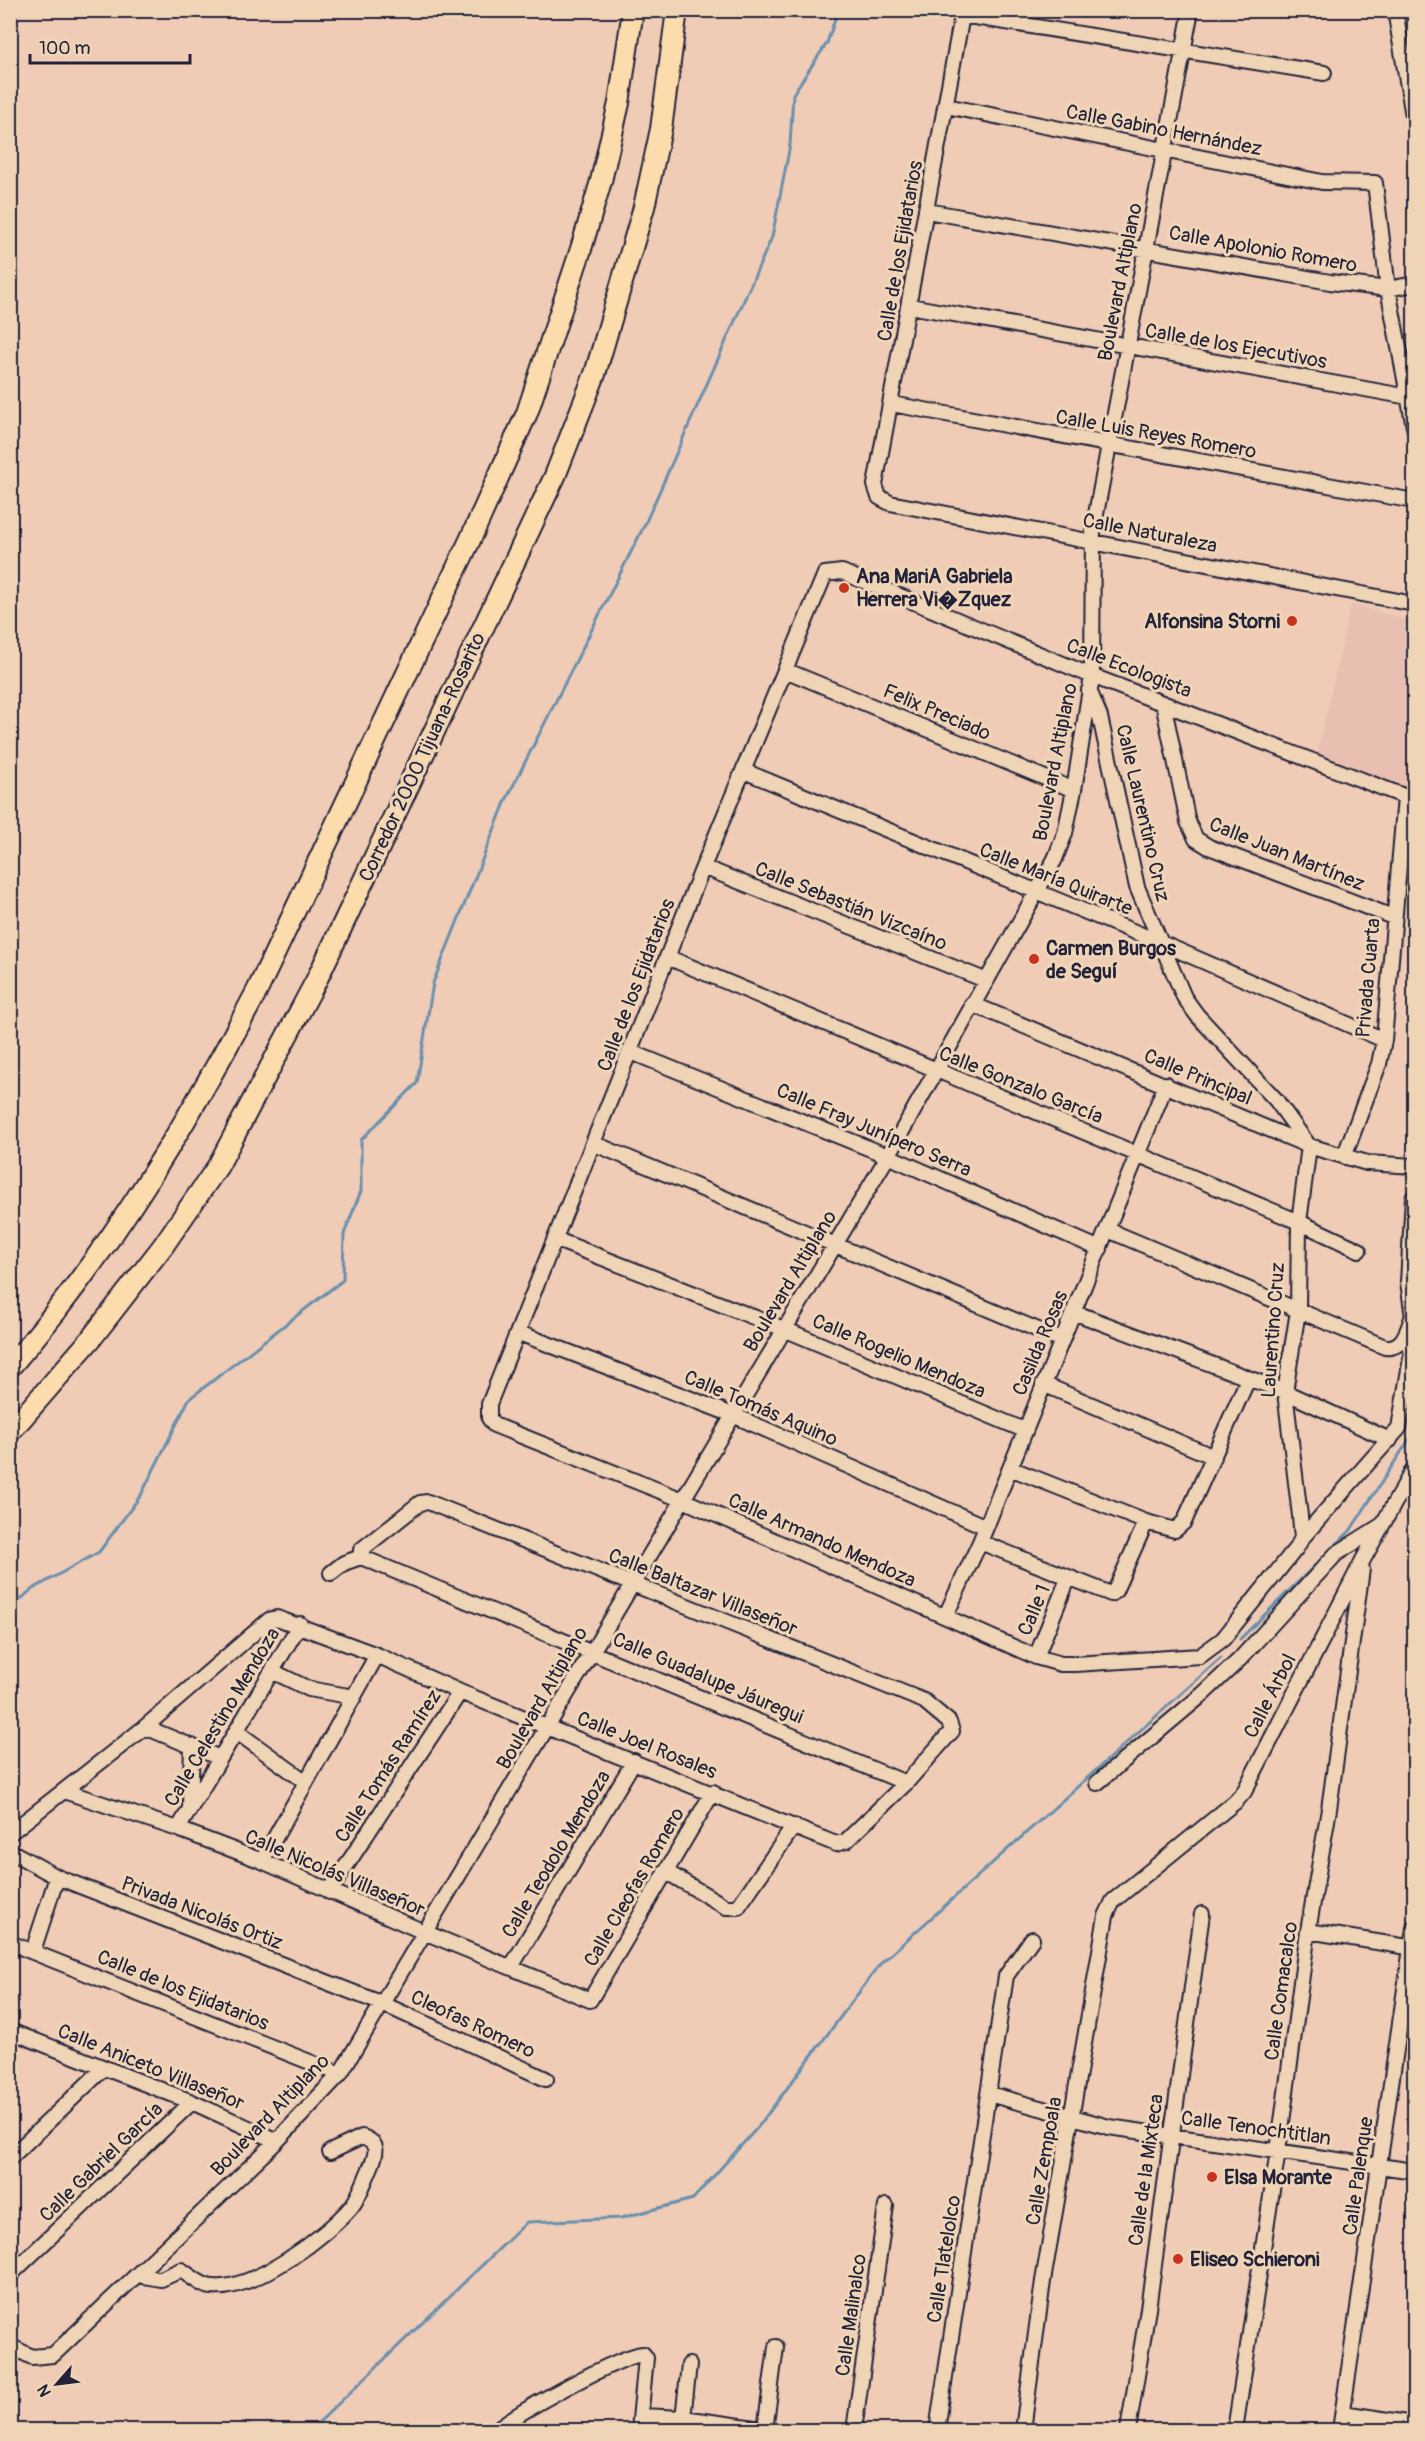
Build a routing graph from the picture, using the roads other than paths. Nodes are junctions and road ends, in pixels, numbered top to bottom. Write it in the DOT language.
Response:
graph roads {
  1 [pos="633,10"];
  2 [pos="677,10"];
  3 [pos="1191,10"];
  4 [pos="1395,10"];
  5 [pos="962,13"];
  6 [pos="1183,51"];
  7 [pos="1324,73"];
  8 [pos="946,106"];
  9 [pos="1414,122"];
  10 [pos="1165,150"];
  11 [pos="927,211"];
  12 [pos="1146,249"];
  13 [pos="1414,284"];
  14 [pos="1388,289"];
  15 [pos="910,306"];
  16 [pos="1127,346"];
  17 [pos="1412,398"];
  18 [pos="892,404"];
  19 [pos="1414,427"];
  20 [pos="1109,446"];
  21 [pos="879,497"];
  22 [pos="1414,501"];
  23 [pos="1093,542"];
  24 [pos="831,572"];
  25 [pos="1414,604"];
  26 [pos="785,670"];
  27 [pos="1090,683"];
  28 [pos="1163,703"];
  29 [pos="744,771"];
  30 [pos="1074,790"];
  31 [pos="1410,799"];
  32 [pos="703,867"];
  33 [pos="1038,893"];
  34 [pos="1393,917"];
  35 [pos="1159,942"];
  36 [pos="667,957"];
  37 [pos="985,980"];
  38 [pos="972,1004"];
  39 [pos="1384,1040"];
  40 [pos="631,1052"];
  41 [pos="935,1071"];
  42 [pos="1166,1084"];
  43 [pos="595,1144"];
  44 [pos="1309,1146"];
  45 [pos="1138,1155"];
  46 [pos="888,1156"];
  47 [pos="1344,1157"];
  48 [pos="1414,1166"];
  49 [pos="1413,1198"];
  50 [pos="1299,1222"];
  51 [pos="1108,1230"];
  52 [pos="557,1240"];
  53 [pos="836,1244"];
  54 [pos="1100,1249"];
  55 [pos="1359,1250"];
  56 [pos="1298,1311"];
  57 [pos="1073,1312"];
  58 [pos="1414,1315"];
  59 [pos="784,1329"];
  60 [pos="519,1333"];
  61 [pos="1062,1340"];
  62 [pos="1400,1341"];
  63 [pos="10,1367"];
  64 [pos="1248,1379"];
  65 [pos="1043,1384"];
  66 [pos="1286,1392"];
  67 [pos="732,1415"];
  68 [pos="489,1418"];
  69 [pos="1024,1431"];
  70 [pos="10,1432"];
  71 [pos="1390,1440"];
  72 [pos="1214,1457"];
  73 [pos="1010,1468"];
  74 [pos="1414,1468"];
  75 [pos="683,1500"];
  76 [pos="1146,1522"];
  77 [pos="1384,1524"];
  78 [pos="986,1527"];
  79 [pos="1302,1538"];
  80 [pos="980,1542"];
  81 [pos="361,1557"];
  82 [pos="1364,1557"];
  83 [pos="331,1573"];
  84 [pos="1068,1579"];
  85 [pos="631,1584"];
  86 [pos="946,1615"];
  87 [pos="300,1624"];
  88 [pos="1222,1639"];
  89 [pos="592,1651"];
  90 [pos="377,1655"];
  91 [pos="1036,1657"];
  92 [pos="1239,1660"];
  93 [pos="272,1671"];
  94 [pos="460,1692"];
  95 [pos="354,1697"];
  96 [pos="145,1727"];
  97 [pos="549,1727"];
  98 [pos="237,1732"];
  99 [pos="192,1746"];
  100 [pos="220,1758"];
  101 [pos="634,1761"];
  102 [pos="306,1782"];
  103 [pos="906,1783"];
  104 [pos="1097,1783"];
  105 [pos="63,1791"];
  106 [pos="713,1792"];
  107 [pos="190,1808"];
  108 [pos="794,1826"];
  109 [pos="178,1829"];
  110 [pos="10,1833"];
  111 [pos="10,1851"];
  112 [pos="262,1861"];
  113 [pos="665,1871"];
  114 [pos="57,1877"];
  115 [pos="329,1892"];
  116 [pos="1113,1901"];
  117 [pos="1202,1914"];
  118 [pos="1414,1928"];
  119 [pos="1308,1931"];
  120 [pos="424,1932"];
  121 [pos="1032,1939"];
  122 [pos="10,1943"];
  123 [pos="1413,1947"];
  124 [pos="33,1951"];
  125 [pos="511,1967"];
  126 [pos="587,1999"];
  127 [pos="383,2004"];
  128 [pos="12,2035"];
  129 [pos="103,2069"];
  130 [pos="340,2074"];
  131 [pos="546,2079"];
  132 [pos="989,2094"];
  133 [pos="192,2102"];
  134 [pos="1072,2117"];
  135 [pos="1170,2136"];
  136 [pos="277,2141"];
  137 [pos="1278,2151"];
  138 [pos="330,2152"];
  139 [pos="10,2158"];
  140 [pos="1380,2165"];
  141 [pos="1414,2171"];
  142 [pos="886,2206"];
  143 [pos="10,2275"];
  144 [pos="138,2276"];
  145 [pos="10,2346"];
  146 [pos="776,2346"];
  147 [pos="689,2365"];
  148 [pos="1343,2413"];
  149 [pos="641,2416"];
  150 [pos="682,2418"];
  151 [pos="1414,2424"];
  152 [pos="723,2427"];
  153 [pos="496,2430"];
  154 [pos="639,2430"];
  155 [pos="765,2430"];
  156 [pos="770,2430"];
  157 [pos="854,2430"];
  158 [pos="937,2430"];
  159 [pos="1023,2430"];
  160 [pos="1128,2430"];
  161 [pos="1235,2430"];
  162 [pos="1340,2430"];
  1 -- 63 [label="highway"];
  2 -- 70 [label="highway, Corredor 2000 Tijuana-Rosarito"];
  3 -- 6 [label="street, Boulevard Altiplano"];
  4 -- 9 [label="street"];
  5 -- 6 [label="street"];
  5 -- 8 [label="street, Calle de los Ejidatarios"];
  6 -- 7 [label="street"];
  6 -- 10 [label="street, Boulevard Altiplano"];
  8 -- 10 [label="street, Calle Gabino Hernández"];
  8 -- 11 [label="street, Calle de los Ejidatarios"];
  10 -- 12 [label="street, Boulevard Altiplano"];
  10 -- 14 [label="street, Calle Gabino Hernández"];
  11 -- 12 [label="street, Calle Apolonio Romero"];
  11 -- 15 [label="street, Calle de los Ejidatarios"];
  12 -- 14 [label="street, Calle Apolonio Romero"];
  12 -- 16 [label="street, Boulevard Altiplano"];
  13 -- 14 [label="street, Calle Apolonio Romero"];
  14 -- 17 [label="street"];
  15 -- 16 [label="street, Calle de los Ejecutivos"];
  15 -- 18 [label="street, Calle de los Ejidatarios"];
  16 -- 17 [label="street, Calle de los Ejecutivos"];
  16 -- 20 [label="street, Boulevard Altiplano"];
  17 -- 19 [label="street"];
  18 -- 20 [label="street, Calle Luis Reyes Romero"];
  18 -- 21 [label="street, Calle de los Ejidatarios"];
  20 -- 22 [label="street, Calle Luis Reyes Romero"];
  20 -- 23 [label="street, Boulevard Altiplano"];
  21 -- 23 [label="street, Calle Naturaleza"];
  23 -- 25 [label="street, Calle Naturaleza"];
  23 -- 27 [label="street, Boulevard Altiplano"];
  24 -- 26 [label="street, Calle de los Ejidatarios"];
  24 -- 27 [label="street, Calle Ecologista"];
  26 -- 29 [label="street, Calle de los Ejidatarios"];
  26 -- 30 [label="street, Felix Preciado"];
  27 -- 28 [label="street, Calle Ecologista"];
  27 -- 30 [label="street, Boulevard Altiplano"];
  27 -- 35 [label="street, Calle Laurentino Cruz"];
  28 -- 31 [label="street, Calle Ecologista"];
  28 -- 34 [label="street, Calle Juan Martínez"];
  29 -- 32 [label="street, Calle de los Ejidatarios"];
  29 -- 33 [label="street, Calle María Quirarte"];
  30 -- 33 [label="street, Boulevard Altiplano"];
  31 -- 34 [label="street, Privada Cuarta"];
  32 -- 36 [label="street, Calle de los Ejidatarios"];
  32 -- 37 [label="street, Calle Sebastián Vizcaíno"];
  33 -- 35 [label="street, Calle María Quirarte"];
  33 -- 37 [label="street, Boulevard Altiplano"];
  34 -- 39 [label="street, Privada Cuarta"];
  35 -- 39 [label="street, Calle María Quirarte"];
  35 -- 44 [label="street, Calle Laurentino Cruz"];
  36 -- 40 [label="street, Calle de los Ejidatarios"];
  36 -- 41 [label="street, Calle Gonzalo García"];
  37 -- 38 [label="street, Boulevard Altiplano"];
  38 -- 41 [label="street, Boulevard Altiplano"];
  38 -- 42 [label="street, Calle Principal"];
  39 -- 47 [label="street, Privada Cuarta"];
  40 -- 43 [label="street, Calle de los Ejidatarios"];
  40 -- 46 [label="street, Calle Fray Junípero Serra"];
  41 -- 45 [label="street, Calle Gonzalo García"];
  41 -- 46 [label="street, Boulevard Altiplano"];
  42 -- 44 [label="street, Calle Principal"];
  42 -- 45 [label="street, Casilda Rosas"];
  43 -- 52 [label="street, Calle de los Ejidatarios"];
  43 -- 53 [label="street"];
  44 -- 47 [label="street, Calle Principal"];
  44 -- 50 [label="street, Laurentino Cruz"];
  45 -- 50 [label="street, Calle Gonzalo García"];
  45 -- 51 [label="street, Casilda Rosas"];
  46 -- 53 [label="street, Boulevard Altiplano"];
  46 -- 54 [label="street, Calle Fray Junípero Serra"];
  47 -- 48 [label="street, Calle Principal"];
  49 -- 58 [label="street"];
  50 -- 55 [label="street, Calle Gonzalo García"];
  50 -- 56 [label="street, Laurentino Cruz"];
  51 -- 54 [label="street, Casilda Rosas"];
  51 -- 56 [label="street"];
  52 -- 59 [label="street, Calle Rogelio Mendoza"];
  52 -- 60 [label="street, Calle de los Ejidatarios"];
  53 -- 59 [label="street, Boulevard Altiplano"];
  53 -- 61 [label="street"];
  54 -- 57 [label="street, Casilda Rosas"];
  56 -- 62 [label="street"];
  56 -- 66 [label="street, Laurentino Cruz"];
  57 -- 61 [label="street, Casilda Rosas"];
  57 -- 64 [label="street"];
  58 -- 62 [label="street"];
  59 -- 67 [label="street, Boulevard Altiplano"];
  59 -- 69 [label="street, Calle Rogelio Mendoza"];
  60 -- 67 [label="street, Calle Tomás Aquino"];
  60 -- 68 [label="street, Calle de los Ejidatarios"];
  61 -- 65 [label="street, Casilda Rosas"];
  62 -- 71 [label="street, Calle Armando Mendoza"];
  64 -- 66 [label="street"];
  64 -- 72 [label="street"];
  65 -- 69 [label="street, Casilda Rosas"];
  65 -- 72 [label="street"];
  66 -- 71 [label="street"];
  66 -- 79 [label="street, Laurentino Cruz"];
  67 -- 75 [label="street, Boulevard Altiplano"];
  67 -- 78 [label="street, Calle Tomás Aquino"];
  68 -- 75 [label="street, Calle Armando Mendoza"];
  69 -- 73 [label="street, Casilda Rosas"];
  71 -- 79 [label="street, Calle Armando Mendoza"];
  72 -- 76 [label="street"];
  73 -- 76 [label="street"];
  73 -- 78 [label="street, Casilda Rosas"];
  74 -- 77 [label="street, Calle Árbol"];
  75 -- 85 [label="street, Boulevard Altiplano"];
  75 -- 86 [label="street, Calle Armando Mendoza"];
  76 -- 84 [label="street"];
  77 -- 82 [label="street, Calle Árbol"];
  77 -- 92 [label="street"];
  78 -- 80 [label="street, Casilda Rosas"];
  79 -- 88 [label="street, Calle Armando Mendoza"];
  80 -- 84 [label="street"];
  80 -- 86 [label="street, Casilda Rosas"];
  81 -- 83 [label="street"];
  81 -- 85 [label="street, Calle Baltazar Villaseñor"];
  81 -- 89 [label="street, Calle Guadalupe Jáuregui"];
  82 -- 116 [label="street, Calle Árbol"];
  82 -- 119 [label="street, Calle Comacalco"];
  84 -- 91 [label="street, Calle 1"];
  85 -- 89 [label="street, Boulevard Altiplano"];
  85 -- 103 [label="street, Calle Baltazar Villaseñor"];
  86 -- 91 [label="street, Calle Armando Mendoza"];
  87 -- 90 [label="street, Calle Joel Rosales"];
  87 -- 93 [label="street, Calle Celestino Mendoza"];
  87 -- 96 [label="street, Calle Joel Rosales"];
  88 -- 91 [label="street, Calle Armando Mendoza"];
  88 -- 92 [label="street"];
  89 -- 97 [label="street, Boulevard Altiplano"];
  89 -- 103 [label="street, Calle Guadalupe Jáuregui"];
  90 -- 94 [label="street, Calle Joel Rosales"];
  90 -- 95 [label="street"];
  92 -- 104 [label="street"];
  93 -- 95 [label="street"];
  93 -- 98 [label="street, Calle Celestino Mendoza"];
  94 -- 97 [label="street, Calle Joel Rosales"];
  94 -- 115 [label="street, Calle Tomás Ramírez"];
  95 -- 102 [label="street"];
  96 -- 99 [label="street"];
  96 -- 105 [label="street"];
  97 -- 101 [label="street, Calle Joel Rosales"];
  97 -- 120 [label="street, Boulevard Altiplano"];
  98 -- 100 [label="street, Calle Celestino Mendoza"];
  98 -- 102 [label="street"];
  99 -- 100 [label="street"];
  99 -- 107 [label="street"];
  100 -- 107 [label="street, Calle Celestino Mendoza"];
  101 -- 106 [label="street, Calle Joel Rosales"];
  101 -- 125 [label="street, Calle Teodolo Mendoza"];
  102 -- 112 [label="street"];
  103 -- 108 [label="street, Calle Joel Rosales"];
  105 -- 109 [label="street, Calle Nicolás Villaseñor"];
  105 -- 110 [label="street"];
  106 -- 108 [label="street, Calle Joel Rosales"];
  106 -- 113 [label="street, Calle Cleofas Romero"];
  107 -- 109 [label="street, Calle Celestino Mendoza"];
  108 -- 113 [label="street"];
  109 -- 112 [label="street, Calle Nicolás Villaseñor"];
  111 -- 114 [label="street, Privada Nicolás Ortiz"];
  112 -- 115 [label="street, Calle Nicolás Villaseñor"];
  113 -- 126 [label="street, Calle Cleofas Romero"];
  114 -- 124 [label="street"];
  114 -- 127 [label="street, Privada Nicolás Ortiz"];
  115 -- 120 [label="street, Calle Nicolás Villaseñor"];
  116 -- 134 [label="street, Calle Zempoala"];
  117 -- 135 [label="street, Calle de la Mixteca"];
  118 -- 123 [label="street, Calle Palenque"];
  119 -- 123 [label="street"];
  119 -- 137 [label="street, Calle Comacalco"];
  120 -- 125 [label="street, Calle Nicolás Villaseñor"];
  120 -- 127 [label="street, Boulevard Altiplano"];
  121 -- 132 [label="street"];
  122 -- 124 [label="street, Calle de los Ejidatarios"];
  123 -- 140 [label="street, Calle Palenque"];
  124 -- 130 [label="street, Calle de los Ejidatarios"];
  125 -- 126 [label="street, Calle Nicolás Villaseñor"];
  127 -- 130 [label="street, Boulevard Altiplano"];
  127 -- 131 [label="street, Cleofas Romero"];
  128 -- 129 [label="street, Calle Aniceto Villaseñor"];
  129 -- 133 [label="street, Calle Aniceto Villaseñor"];
  129 -- 139 [label="street"];
  130 -- 136 [label="street, Boulevard Altiplano"];
  132 -- 134 [label="street, Calle Tenochtitlan"];
  132 -- 158 [label="street, Calle Tlatelolco"];
  133 -- 136 [label="street, Calle Aniceto Villaseñor"];
  133 -- 143 [label="street, Calle Gabriel García"];
  134 -- 135 [label="street, Calle Tenochtitlan"];
  134 -- 159 [label="street, Calle Zempoala"];
  135 -- 137 [label="street, Calle Tenochtitlan"];
  135 -- 160 [label="street, Calle de la Mixteca"];
  136 -- 144 [label="street, Boulevard Altiplano"];
  137 -- 140 [label="street, Calle Tenochtitlan"];
  137 -- 161 [label="street, Calle Comacalco"];
  138 -- 144 [label="street"];
  140 -- 141 [label="street, Calle Tenochtitlan"];
  140 -- 148 [label="street, Calle Palenque"];
  142 -- 157 [label="street, Calle Malinalco"];
  144 -- 145 [label="street, Boulevard Altiplano"];
  146 -- 155 [label="street"];
  147 -- 150 [label="street"];
  148 -- 151 [label="street"];
  148 -- 162 [label="street, Calle Palenque"];
  149 -- 150 [label="street"];
  149 -- 153 [label="street"];
  149 -- 154 [label="street"];
  150 -- 152 [label="street"];
  152 -- 155 [label="street"];
  155 -- 156 [label="street"];
}
